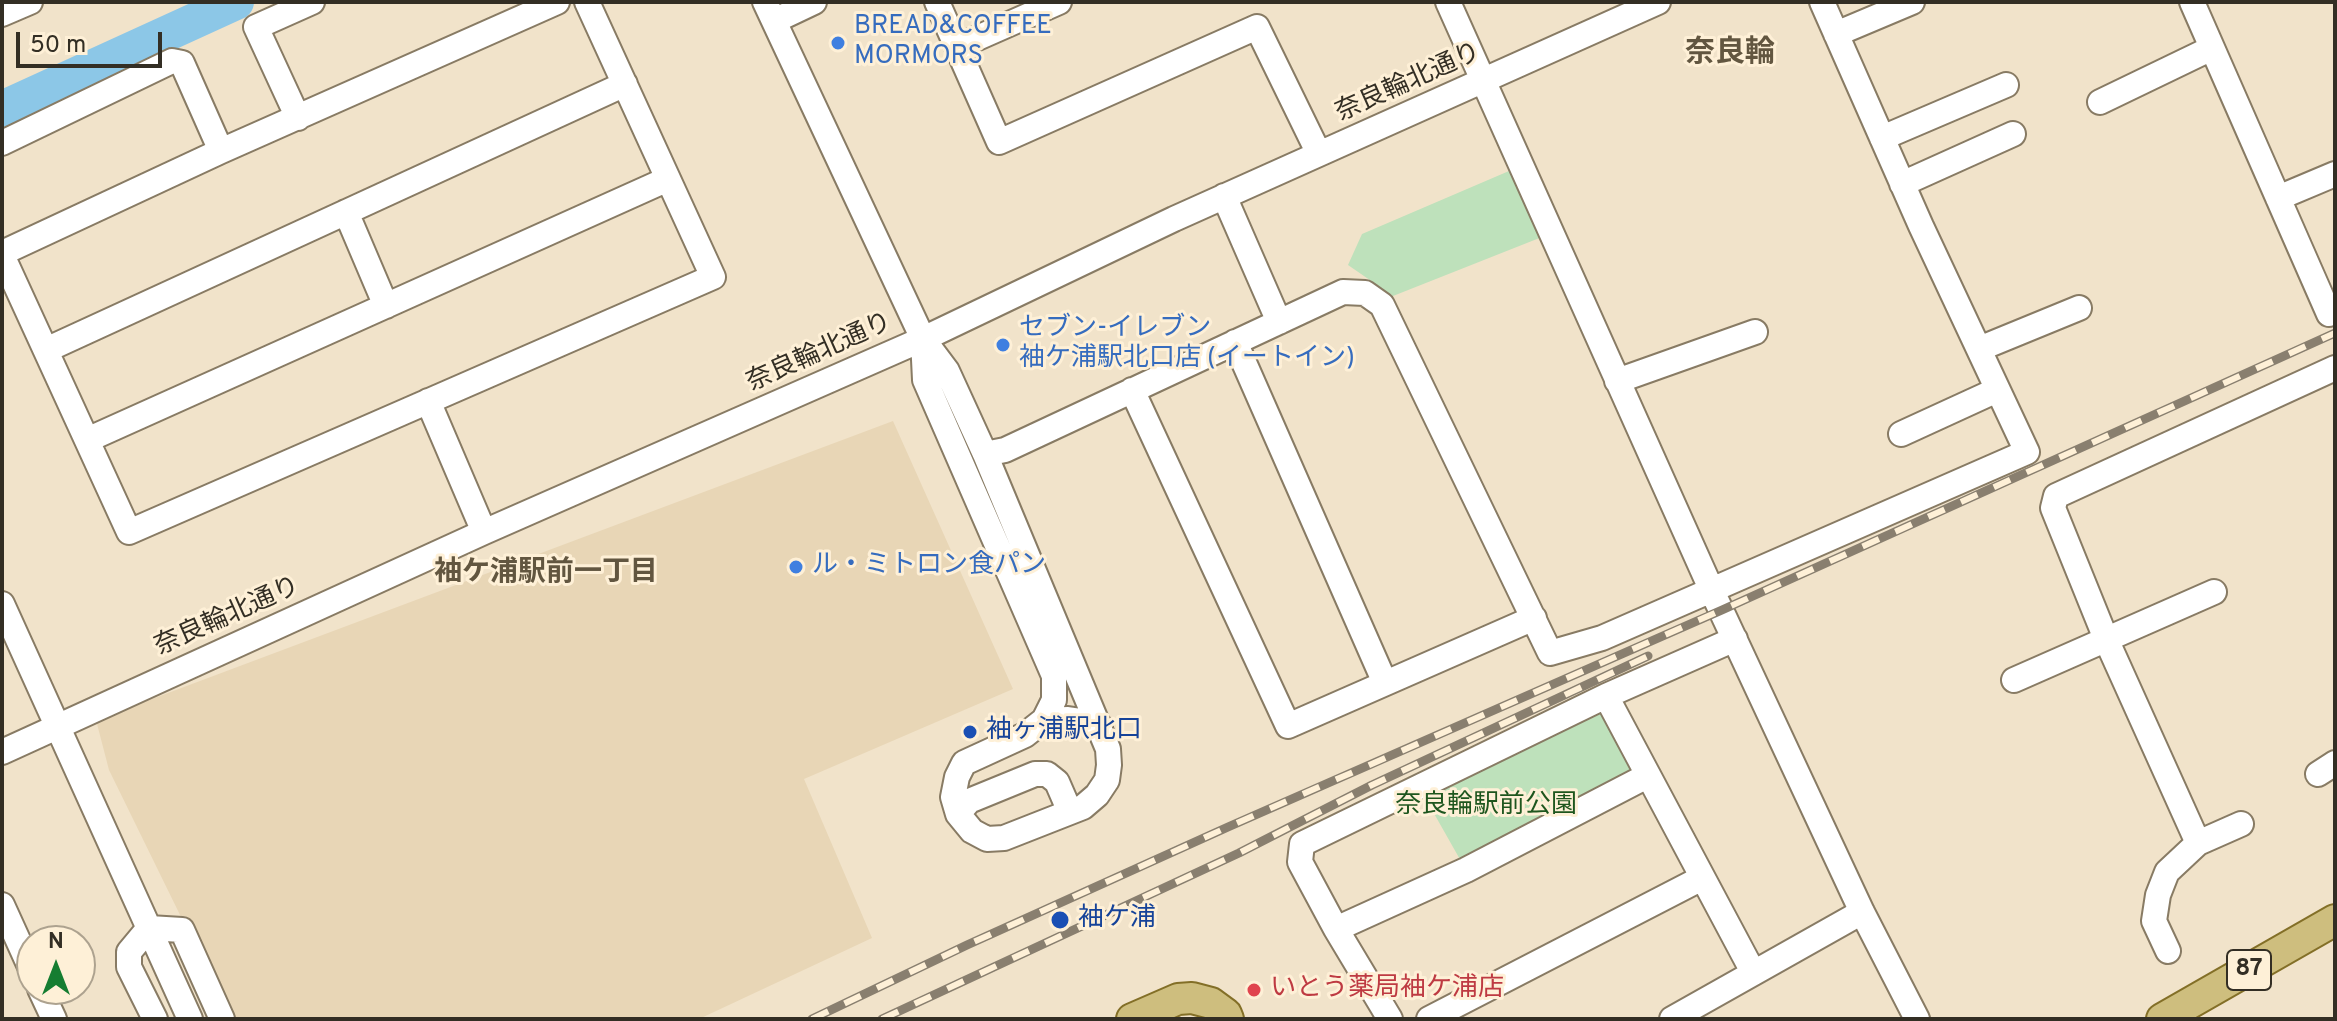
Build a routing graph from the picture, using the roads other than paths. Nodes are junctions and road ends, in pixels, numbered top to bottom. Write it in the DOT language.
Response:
graph roads {
  1 [pos="30,2"];
  2 [pos="312,2"];
  3 [pos="557,2"];
  4 [pos="587,2"];
  5 [pos="814,2"];
  6 [pos="937,2"];
  7 [pos="1059,2"];
  8 [pos="1448,2"];
  9 [pos="1658,2"];
  10 [pos="1822,2"];
  11 [pos="1912,2"];
  12 [pos="2192,2"];
  13 [pos="769,11"];
  14 [pos="2,14"];
  15 [pos="1836,34"];
  16 [pos="957,47"];
  17 [pos="2212,48"];
  18 [pos="1486,81"];
  19 [pos="625,84"];
  20 [pos="2006,85"];
  21 [pos="2100,102"];
  22 [pos="298,118"];
  23 [pos="2013,134"];
  24 [pos="1882,138"];
  25 [pos="2,143"];
  26 [pos="221,151"];
  27 [pos="1319,154"];
  28 [pos="2335,174"];
  29 [pos="668,179"];
  30 [pos="1902,184"];
  31 [pos="1224,196"];
  32 [pos="2278,198"];
  33 [pos="346,212"];
  34 [pos="2,254"];
  35 [pos="386,306"];
  36 [pos="2079,308"];
  37 [pos="2329,314"];
  38 [pos="1279,322"];
  39 [pos="1755,332"];
  40 [pos="923,339"];
  41 [pos="1235,342"];
  42 [pos="1979,349"];
  43 [pos="46,350"];
  44 [pos="2335,368"];
  45 [pos="1617,381"];
  46 [pos="1132,390"];
  47 [pos="1997,390"];
  48 [pos="428,401"];
  49 [pos="1901,434"];
  50 [pos="87,440"];
  51 [pos="985,454"];
  52 [pos="484,532"];
  53 [pos="1712,591"];
  54 [pos="2214,592"];
  55 [pos="2,604"];
  56 [pos="1534,618"];
  57 [pos="1735,639"];
  58 [pos="2106,639"];
  59 [pos="2014,680"];
  60 [pos="1385,683"];
  61 [pos="1606,696"];
  62 [pos="1044,720"];
  63 [pos="56,726"];
  64 [pos="1100,726"];
  65 [pos="2,752"];
  66 [pos="1647,776"];
  67 [pos="1070,812"];
  68 [pos="958,814"];
  69 [pos="2241,824"];
  70 [pos="2198,843"];
  71 [pos="1702,878"];
  72 [pos="2,905"];
  73 [pos="1862,912"];
  74 [pos="2335,920"];
  75 [pos="149,928"];
  76 [pos="1336,929"];
  77 [pos="16,936"];
  78 [pos="2168,951"];
  79 [pos="1753,972"];
  80 [pos="1908,1016"];
  81 [pos="155,1019"];
  82 [pos="190,1019"];
  83 [pos="222,1019"];
  84 [pos="1132,1019"];
  85 [pos="1228,1019"];
  86 [pos="1390,1019"];
  87 [pos="1429,1019"];
  88 [pos="1672,1019"];
  89 [pos="2162,1019"];
  1 -- 14 [label="street"];
  2 -- 22 [label="street"];
  3 -- 22 [label="street"];
  4 -- 19 [label="street"];
  5 -- 13 [label="street"];
  6 -- 16 [label="street"];
  7 -- 16 [label="street"];
  8 -- 18 [label="street"];
  9 -- 18 [label="street, 奈良輪北通り"];
  10 -- 15 [label="street"];
  11 -- 15 [label="street"];
  12 -- 17 [label="street"];
  13 -- 40 [label="street"];
  15 -- 24 [label="street"];
  16 -- 27 [label="street"];
  17 -- 21 [label="street"];
  17 -- 32 [label="street"];
  18 -- 27 [label="street, 奈良輪北通り"];
  18 -- 45 [label="street"];
  19 -- 29 [label="street"];
  19 -- 33 [label="street"];
  20 -- 24 [label="street"];
  22 -- 26 [label="street"];
  23 -- 30 [label="street"];
  24 -- 30 [label="street"];
  25 -- 26 [label="street"];
  26 -- 34 [label="street"];
  27 -- 31 [label="street, 奈良輪北通り"];
  28 -- 32 [label="street"];
  29 -- 35 [label="street"];
  29 -- 48 [label="street"];
  30 -- 42 [label="street"];
  31 -- 38 [label="street"];
  31 -- 40 [label="street, 奈良輪北通り"];
  32 -- 37 [label="street"];
  33 -- 35 [label="street"];
  33 -- 43 [label="street"];
  34 -- 43 [label="street"];
  35 -- 50 [label="street"];
  36 -- 42 [label="street"];
  38 -- 41 [label="street"];
  38 -- 56 [label="street"];
  39 -- 45 [label="street"];
  40 -- 51 [label="street"];
  40 -- 52 [label="street, 奈良輪北通り"];
  40 -- 62 [label="street"];
  41 -- 46 [label="street"];
  41 -- 60 [label="street"];
  42 -- 47 [label="street"];
  43 -- 50 [label="street"];
  44 -- 58 [label="street"];
  45 -- 53 [label="street"];
  46 -- 51 [label="street"];
  46 -- 60 [label="street"];
  47 -- 49 [label="street"];
  47 -- 53 [label="street"];
  48 -- 50 [label="street"];
  48 -- 52 [label="street"];
  51 -- 64 [label="street"];
  52 -- 63 [label="street, 奈良輪北通り"];
  53 -- 56 [label="street"];
  53 -- 57 [label="street"];
  54 -- 58 [label="street"];
  55 -- 63 [label="street"];
  56 -- 60 [label="street"];
  57 -- 61 [label="street"];
  57 -- 73 [label="street"];
  58 -- 59 [label="street"];
  58 -- 70 [label="street"];
  61 -- 66 [label="street"];
  61 -- 76 [label="street"];
  62 -- 64 [label="street"];
  62 -- 68 [label="street"];
  63 -- 65 [label="street, 奈良輪北通り"];
  63 -- 75 [label="street"];
  64 -- 67 [label="street"];
  66 -- 71 [label="street"];
  66 -- 76 [label="street"];
  67 -- 68 [label="street"];
  67 -- 68 [label="street"];
  69 -- 70 [label="street"];
  70 -- 78 [label="street"];
  71 -- 79 [label="street"];
  71 -- 87 [label="street"];
  72 -- 77 [label="street"];
  73 -- 79 [label="street"];
  73 -- 80 [label="street"];
  74 -- 89 [label="main road, 87"];
  75 -- 81 [label="street"];
  75 -- 82 [label="street"];
  75 -- 83 [label="street"];
  76 -- 86 [label="street"];
  79 -- 88 [label="street"];
  84 -- 85 [label="main road"];
}
